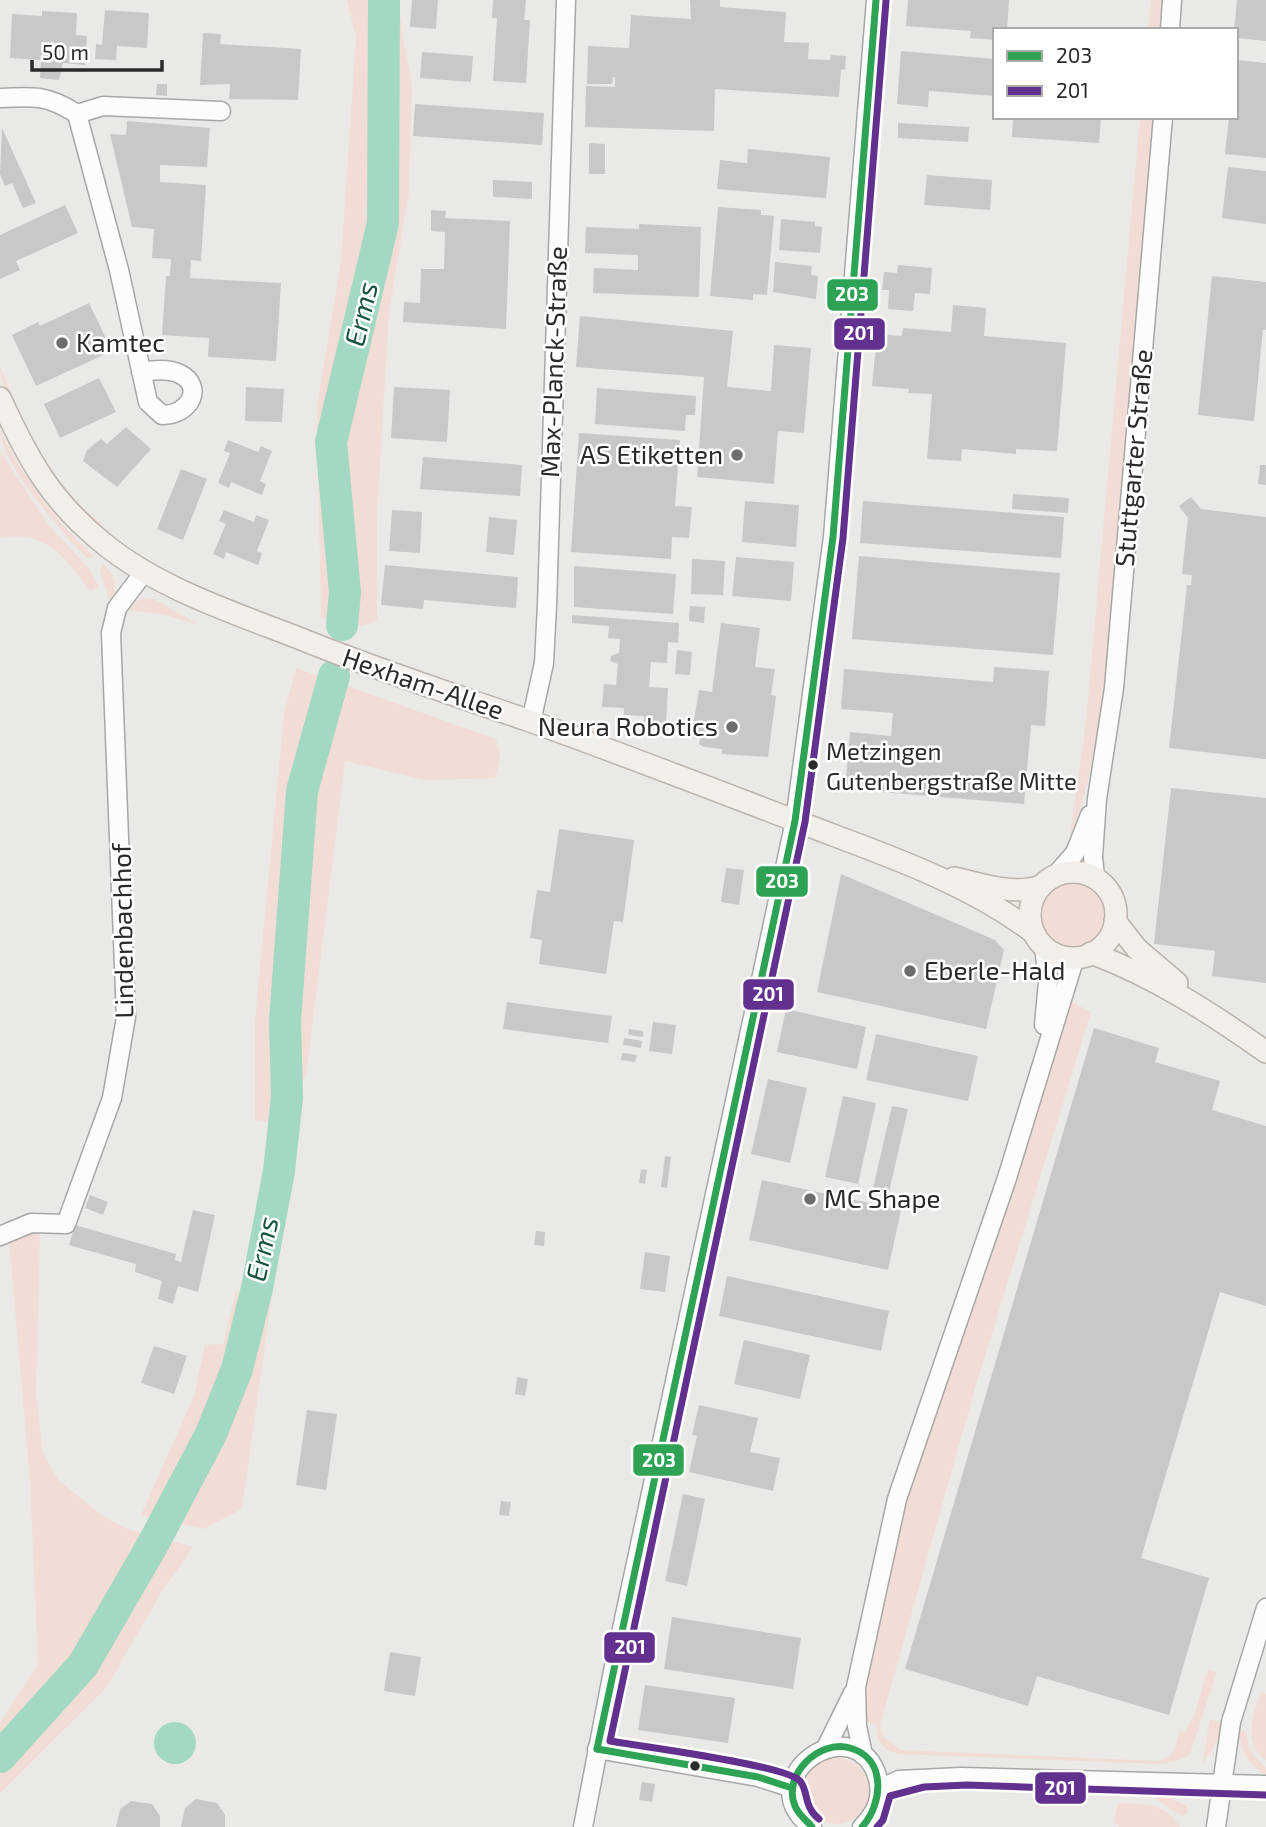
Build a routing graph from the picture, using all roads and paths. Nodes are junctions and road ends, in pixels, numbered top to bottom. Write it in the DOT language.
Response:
graph roads {
  1 [pos="566,0"];
  2 [pos="876,0"];
  3 [pos="1172,0"];
  4 [pos="1170,28"];
  5 [pos="0,98"];
  6 [pos="221,111"];
  7 [pos="77,114"];
  8 [pos="1163,119"];
  9 [pos="141,372"];
  10 [pos="0,398"];
  11 [pos="145,571"];
  12 [pos="530,722"];
  13 [pos="1097,799"];
  14 [pos="795,821"];
  15 [pos="920,870"];
  16 [pos="1095,878"];
  17 [pos="1048,881"];
  18 [pos="1115,921"];
  19 [pos="1039,939"];
  20 [pos="1083,955"];
  21 [pos="1216,1017"];
  22 [pos="1266,1052"];
  23 [pos="1043,1054"];
  24 [pos="0,1236"];
  25 [pos="1266,1608"];
  26 [pos="856,1687"];
  27 [pos="826,1748"];
  28 [pos="597,1749"];
  29 [pos="863,1755"];
  30 [pos="1223,1784"];
  31 [pos="1266,1786"];
  32 [pos="792,1788"];
  33 [pos="880,1788"];
  34 [pos="583,1827"];
  35 [pos="812,1827"];
  36 [pos="862,1827"];
  37 [pos="1216,1827"];
  1 -- 12 [label="street, Max-Planck-Straße"];
  2 -- 14 [label="street"];
  3 -- 4 [label="street"];
  5 -- 7 [label="street"];
  6 -- 7 [label="street"];
  7 -- 9 [label="street"];
  8 -- 13 [label="street, Stuttgarter Straße"];
  10 -- 11 [label="main road, Hexham-Allee"];
  11 -- 12 [label="main road, Hexham-Allee"];
  11 -- 24 [label="street, Lindenbachhof"];
  12 -- 14 [label="main road, Hexham-Allee"];
  13 -- 16 [label="street, Stuttgarter Straße"];
  13 -- 17 [label="street, Stuttgarter Straße"];
  14 -- 15 [label="main road, Hexham-Allee"];
  14 -- 28 [label="street"];
  15 -- 17 [label="main road, Hexham-Allee"];
  15 -- 19 [label="main road, Hexham-Allee"];
  16 -- 17 [label="main road"];
  16 -- 18 [label="main road"];
  17 -- 19 [label="main road"];
  18 -- 20 [label="main road"];
  18 -- 21 [label="main road"];
  19 -- 20 [label="main road"];
  19 -- 23 [label="street"];
  20 -- 21 [label="main road"];
  20 -- 23 [label="street"];
  21 -- 22 [label="main road"];
  23 -- 26 [label="street"];
  25 -- 30 [label="street"];
  26 -- 27 [label="street"];
  26 -- 29 [label="street"];
  27 -- 29 [label="street"];
  27 -- 32 [label="street"];
  28 -- 32 [label="street"];
  28 -- 34 [label="street"];
  29 -- 33 [label="street"];
  30 -- 31 [label="street"];
  30 -- 33 [label="street"];
  30 -- 37 [label="street"];
  32 -- 35 [label="street"];
  33 -- 36 [label="street"];
}
